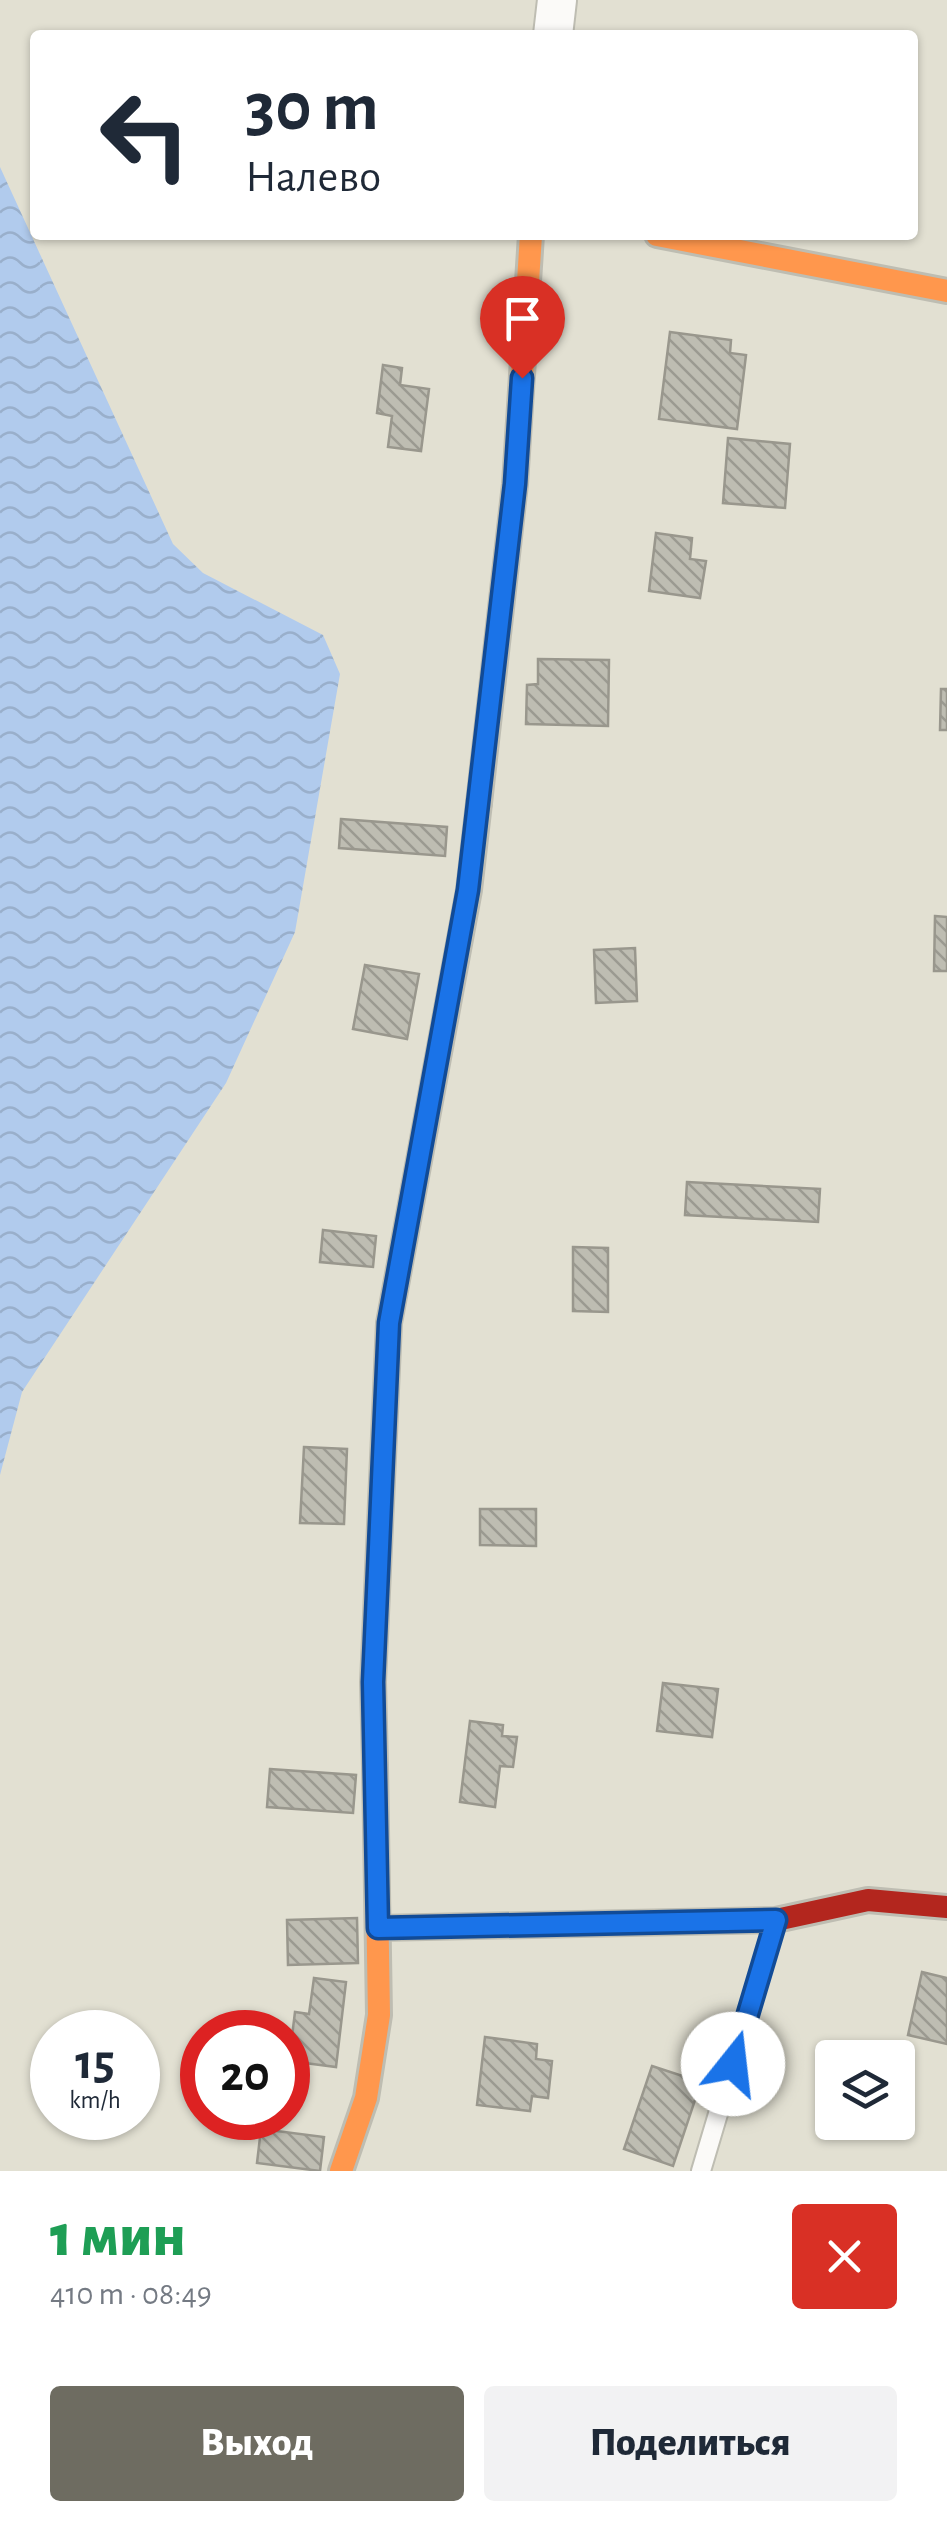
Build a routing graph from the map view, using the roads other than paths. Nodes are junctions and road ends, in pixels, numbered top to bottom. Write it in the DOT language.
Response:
graph roads {
  1 [pos="556,0"];
  2 [pos="553,30"];
  3 [pos="531,240"];
  4 [pos="683,240"];
  5 [pos="947,291"];
  6 [pos="947,1907"];
  7 [pos="776,1920"];
  8 [pos="378,1928"];
  9 [pos="341,2171"];
  10 [pos="702,2171"];
  1 -- 2 [label="street"];
  3 -- 8 [label="street"];
  4 -- 5 [label="street"];
  6 -- 7 [label="street"];
  7 -- 8 [label="street"];
  7 -- 10 [label="lane"];
  8 -- 9 [label="street"];
}
